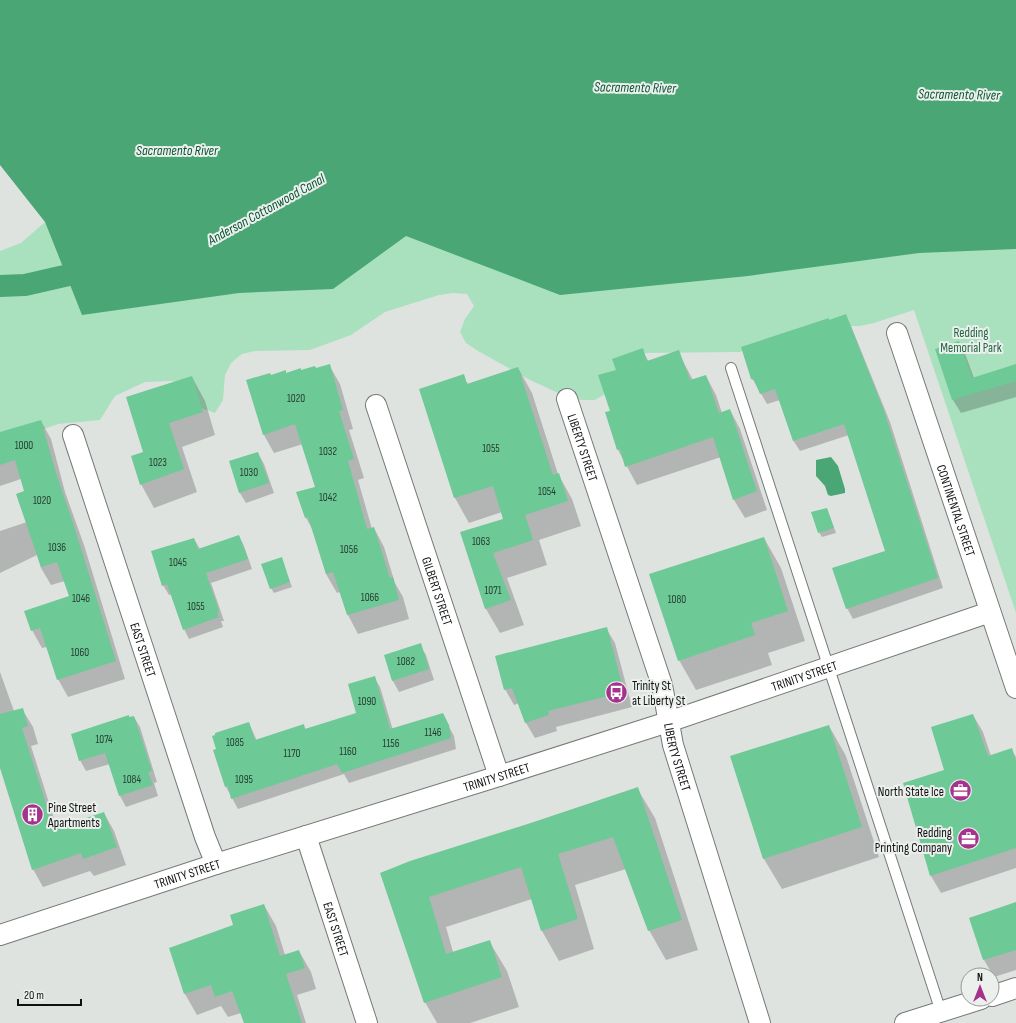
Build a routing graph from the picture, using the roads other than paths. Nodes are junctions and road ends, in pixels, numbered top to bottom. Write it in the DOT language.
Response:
graph roads {
  1 [pos="897,333"];
  2 [pos="731,368"];
  3 [pos="567,398"];
  4 [pos="376,405"];
  5 [pos="73,435"];
  6 [pos="990,612"];
  7 [pos="827,666"];
  8 [pos="1016,688"];
  9 [pos="668,722"];
  10 [pos="499,776"];
  11 [pos="306,836"];
  12 [pos="216,864"];
  13 [pos="0,935"];
  14 [pos="1016,988"];
  15 [pos="1000,993"];
  16 [pos="960,1006"];
  17 [pos="941,1012"];
  18 [pos="367,1023"];
  19 [pos="760,1023"];
  20 [pos="905,1023"];
  1 -- 6 [label="street, CONTINENTAL STREET"];
  2 -- 7 [label="lane"];
  3 -- 9 [label="street, LIBERTY STREET"];
  4 -- 10 [label="street, GILBERT STREET"];
  5 -- 12 [label="street, EAST STREET"];
  6 -- 7 [label="street, TRINITY STREET"];
  6 -- 8 [label="street, CONTINENTAL STREET"];
  7 -- 9 [label="street, TRINITY STREET"];
  7 -- 17 [label="lane"];
  9 -- 10 [label="street, TRINITY STREET"];
  9 -- 19 [label="street, LIBERTY STREET"];
  10 -- 11 [label="street, TRINITY STREET"];
  11 -- 12 [label="street, TRINITY STREET"];
  11 -- 18 [label="street, EAST STREET"];
  12 -- 13 [label="street, TRINITY STREET"];
  14 -- 15 [label="street"];
  16 -- 17 [label="street"];
  17 -- 20 [label="street"];
}
